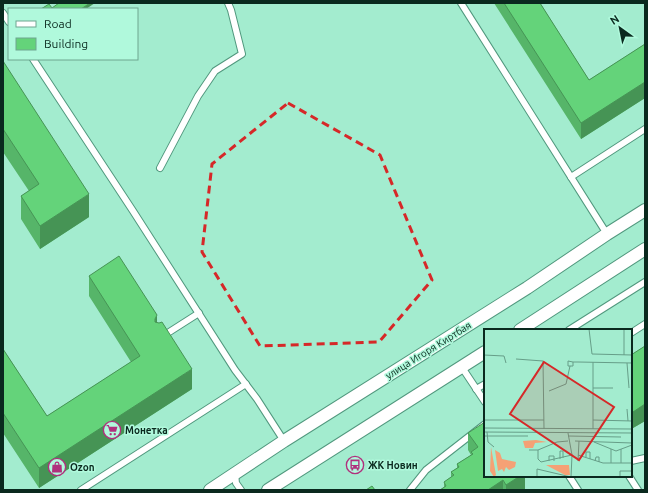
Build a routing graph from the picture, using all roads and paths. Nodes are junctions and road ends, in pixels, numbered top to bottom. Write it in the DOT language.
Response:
graph roads {
  1 [pos="228,3"];
  2 [pos="461,3"];
  3 [pos="34,60"];
  4 [pos="645,129"];
  5 [pos="160,168"];
  6 [pos="571,177"];
  7 [pos="645,210"];
  8 [pos="607,234"];
  9 [pos="645,249"];
  10 [pos="645,282"];
  11 [pos="199,313"];
  12 [pos="645,325"];
  13 [pos="522,329"];
  14 [pos="571,329"];
  15 [pos="632,332"];
  16 [pos="159,339"];
  17 [pos="484,353"];
  18 [pos="461,366"];
  19 [pos="246,384"];
  20 [pos="484,385"];
  21 [pos="476,389"];
  22 [pos="484,401"];
  23 [pos="484,425"];
  24 [pos="284,441"];
  25 [pos="645,458"];
  26 [pos="632,461"];
  27 [pos="235,474"];
  28 [pos="570,477"];
  29 [pos="630,477"];
  30 [pos="81,490"];
  31 [pos="210,490"];
  32 [pos="241,490"];
  33 [pos="268,490"];
  34 [pos="410,490"];
  35 [pos="578,490"];
  36 [pos="638,490"];
  1 -- 5 [label="lane"];
  2 -- 6 [label="lane"];
  3 -- 11 [label="lane"];
  4 -- 6 [label="lane"];
  6 -- 8 [label="lane"];
  7 -- 8 [label="street, улица Игоря Киртбая"];
  8 -- 24 [label="street, улица Игоря Киртбая"];
  9 -- 13 [label="street"];
  10 -- 14 [label="lane"];
  11 -- 16 [label="lane"];
  11 -- 19 [label="lane"];
  12 -- 15 [label="lane"];
  17 -- 18 [label="street"];
  18 -- 21 [label="lane"];
  18 -- 33 [label="street"];
  19 -- 24 [label="lane"];
  19 -- 30 [label="lane"];
  20 -- 21 [label="lane"];
  21 -- 22 [label="lane"];
  23 -- 34 [label="lane"];
  24 -- 27 [label="street, улица Игоря Киртбая"];
  25 -- 26 [label="lane"];
  27 -- 31 [label="street, улица Игоря Киртбая"];
  27 -- 32 [label="lane"];
  28 -- 35 [label="lane"];
  29 -- 36 [label="lane"];
}
